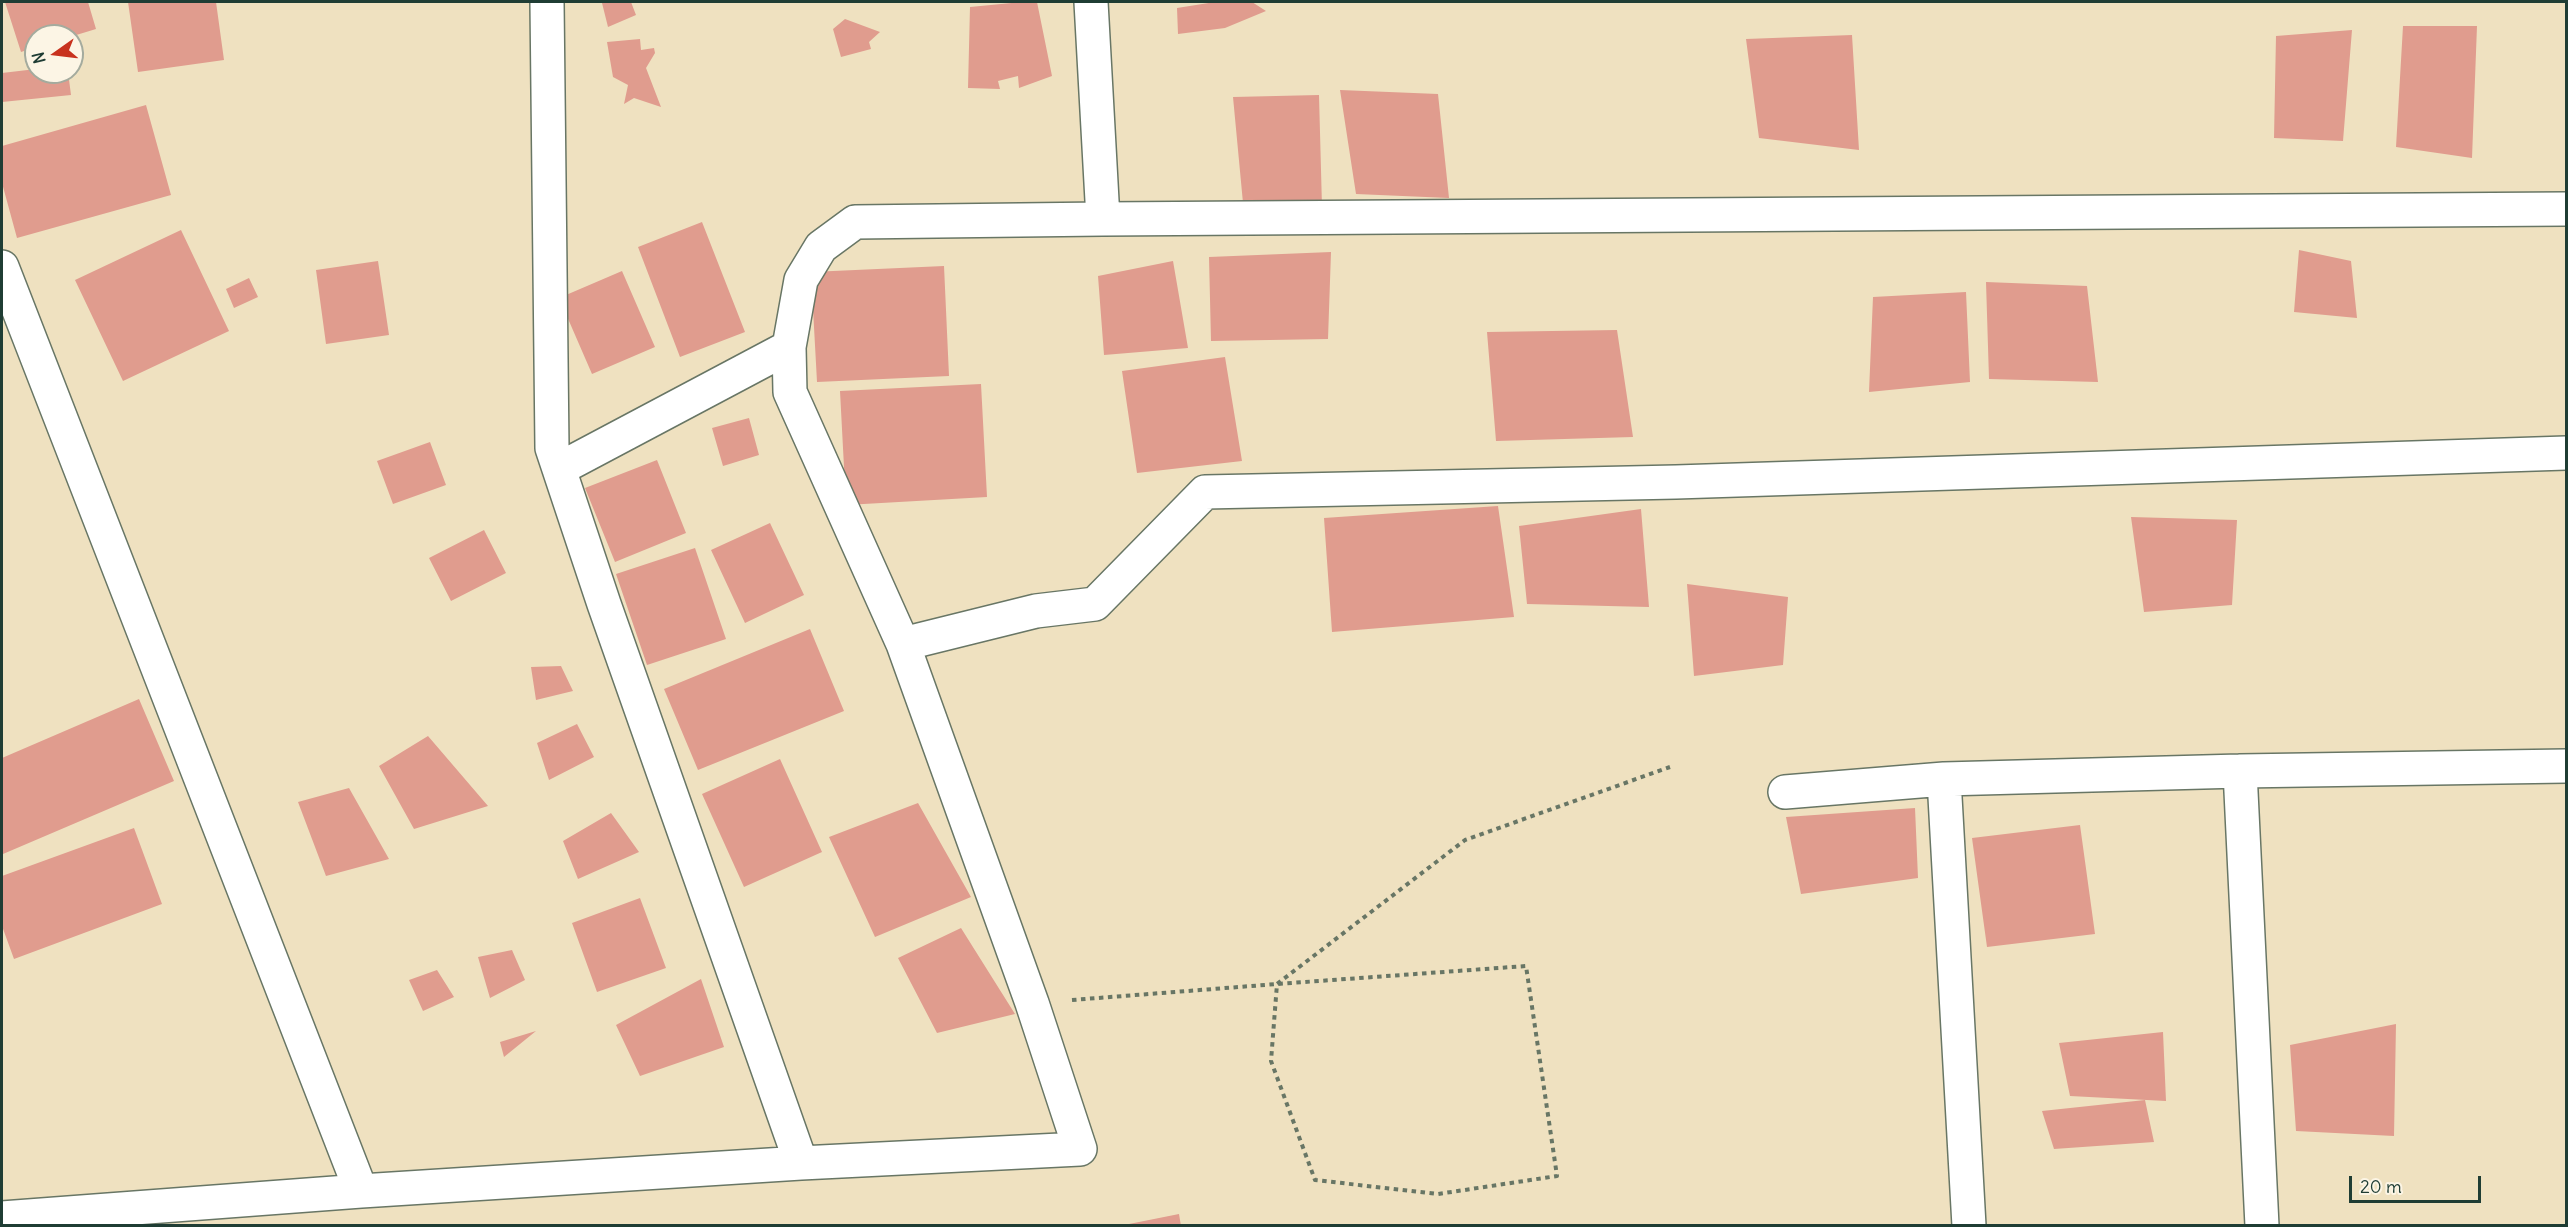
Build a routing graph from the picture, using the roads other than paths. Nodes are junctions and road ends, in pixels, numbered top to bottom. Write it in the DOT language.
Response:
graph roads {
  1 [pos="548,2"];
  2 [pos="1091,2"];
  3 [pos="2566,209"];
  4 [pos="1103,219"];
  5 [pos="2,267"];
  6 [pos="789,347"];
  7 [pos="2566,453"];
  8 [pos="559,469"];
  9 [pos="903,644"];
  10 [pos="2566,766"];
  11 [pos="2240,771"];
  12 [pos="1944,779"];
  13 [pos="1785,792"];
  14 [pos="801,1163"];
  15 [pos="361,1191"];
  16 [pos="2,1218"];
  17 [pos="1969,1226"];
  18 [pos="2262,1226"];
  1 -- 8 [label="street"];
  2 -- 4 [label="street"];
  3 -- 4 [label="street"];
  4 -- 6 [label="street"];
  5 -- 15 [label="street"];
  6 -- 8 [label="street"];
  6 -- 9 [label="street"];
  7 -- 9 [label="street"];
  8 -- 14 [label="street"];
  9 -- 14 [label="street"];
  10 -- 11 [label="street"];
  11 -- 12 [label="street"];
  11 -- 18 [label="street"];
  12 -- 13 [label="street"];
  12 -- 17 [label="street"];
  14 -- 15 [label="street"];
  15 -- 16 [label="street"];
}
